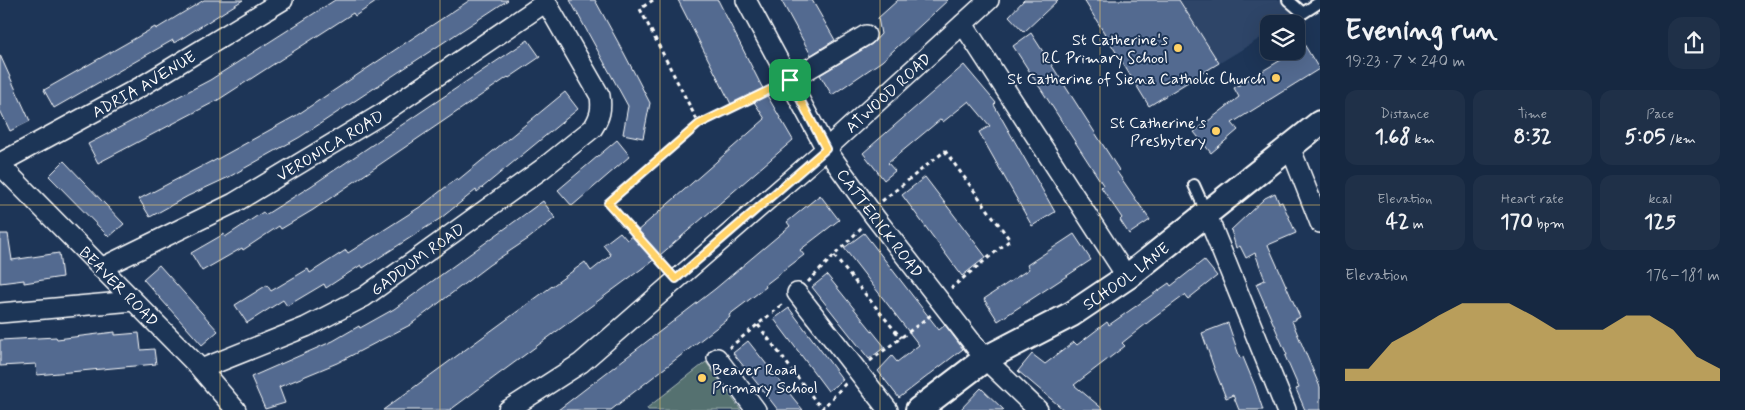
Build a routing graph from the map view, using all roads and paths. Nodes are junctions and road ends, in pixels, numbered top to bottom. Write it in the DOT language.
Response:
graph roads {
  1 [pos="283,0"];
  2 [pos="653,0"];
  3 [pos="746,0"];
  4 [pos="988,0"];
  5 [pos="1288,0"];
  6 [pos="545,1"];
  7 [pos="1320,2"];
  8 [pos="963,24"];
  9 [pos="866,35"];
  10 [pos="790,80"];
  11 [pos="1320,123"];
  12 [pos="699,124"];
  13 [pos="1290,147"];
  14 [pos="826,149"];
  15 [pos="0,164"];
  16 [pos="1194,185"];
  17 [pos="870,211"];
  18 [pos="1207,215"];
  19 [pos="1320,223"];
  20 [pos="834,256"];
  21 [pos="101,268"];
  22 [pos="1127,277"];
  23 [pos="676,279"];
  24 [pos="797,293"];
  25 [pos="133,300"];
  26 [pos="941,302"];
  27 [pos="0,313"];
  28 [pos="758,325"];
  29 [pos="901,338"];
  30 [pos="717,358"];
  31 [pos="985,359"];
  32 [pos="201,369"];
  33 [pos="858,371"];
  34 [pos="823,409"];
  35 [pos="236,410"];
  36 [pos="508,410"];
  37 [pos="756,410"];
  38 [pos="888,410"];
  39 [pos="918,410"];
  40 [pos="1038,410"];
  41 [pos="1286,410"];
  1 -- 15 [label="street, ADRIA AVENUE"];
  2 -- 12 [label="path"];
  3 -- 10 [label="street, CATTERICK ROAD"];
  4 -- 8 [label="street, ATWOOD ROAD"];
  5 -- 7 [label="lane"];
  6 -- 21 [label="street, VERONICA ROAD"];
  6 -- 32 [label="street, GADDUM ROAD"];
  8 -- 14 [label="street, ATWOOD ROAD"];
  8 -- 22 [label="street"];
  9 -- 10 [label="street"];
  10 -- 12 [label="path"];
  10 -- 14 [label="street, CATTERICK ROAD"];
  11 -- 13 [label="street, SCHOOL LANE"];
  12 -- 23 [label="path"];
  13 -- 18 [label="street, SCHOOL LANE"];
  13 -- 19 [label="street"];
  14 -- 17 [label="street, CATTERICK ROAD"];
  14 -- 23 [label="street, ATWOOD ROAD"];
  15 -- 21 [label="street, BEAVER ROAD"];
  16 -- 18 [label="lane"];
  17 -- 26 [label="street, CATTERICK ROAD"];
  17 -- 26 [label="path"];
  18 -- 22 [label="street, SCHOOL LANE"];
  18 -- 41 [label="street"];
  20 -- 29 [label="path"];
  21 -- 25 [label="street, BEAVER ROAD"];
  22 -- 31 [label="street, SCHOOL LANE"];
  23 -- 36 [label="street, ATWOOD ROAD"];
  24 -- 33 [label="street"];
  25 -- 27 [label="street"];
  25 -- 32 [label="street, BEAVER ROAD"];
  26 -- 29 [label="path"];
  26 -- 31 [label="street, CATTERICK ROAD"];
  28 -- 34 [label="path"];
  29 -- 33 [label="path"];
  30 -- 37 [label="street"];
  31 -- 39 [label="street, SCHOOL LANE"];
  31 -- 40 [label="street, CATTERICK ROAD"];
  32 -- 35 [label="street, BEAVER ROAD"];
  33 -- 34 [label="path"];
  33 -- 38 [label="street"];
}
